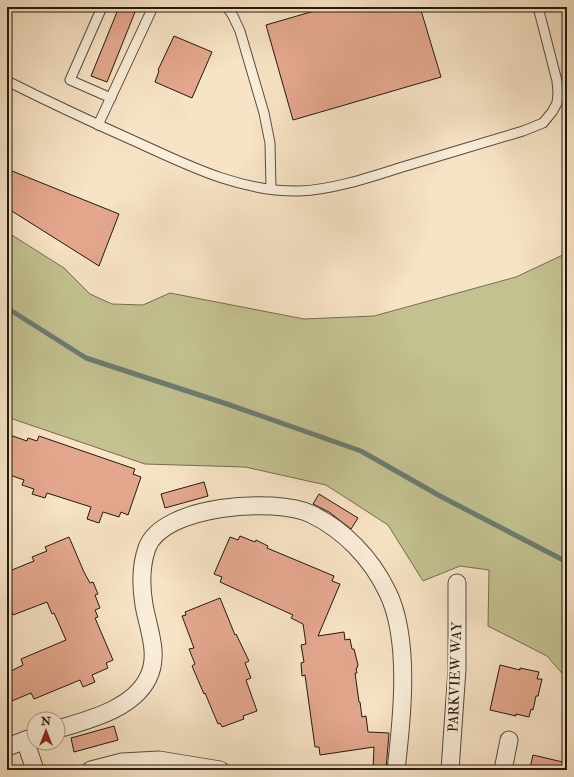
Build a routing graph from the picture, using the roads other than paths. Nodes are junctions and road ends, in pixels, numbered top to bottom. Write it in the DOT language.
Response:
graph roads {
  1 [pos="102,7"];
  2 [pos="153,7"];
  3 [pos="227,7"];
  4 [pos="538,7"];
  5 [pos="7,81"];
  6 [pos="111,98"];
  7 [pos="98,125"];
  8 [pos="271,189"];
  9 [pos="457,583"];
  10 [pos="66,726"];
  11 [pos="26,740"];
  12 [pos="509,740"];
  13 [pos="7,747"];
  14 [pos="32,751"];
  15 [pos="35,770"];
  16 [pos="91,770"];
  17 [pos="220,770"];
  18 [pos="396,770"];
  19 [pos="450,770"];
  20 [pos="503,770"];
  1 -- 6 [label="lane"];
  2 -- 6 [label="lane"];
  3 -- 8 [label="lane"];
  4 -- 8 [label="lane"];
  5 -- 7 [label="lane"];
  6 -- 7 [label="lane"];
  7 -- 8 [label="lane"];
  9 -- 19 [label="street, PARKVIEW WAY"];
  10 -- 18 [label="street"];
  11 -- 13 [label="street"];
  12 -- 20 [label="street"];
  14 -- 15 [label="street"];
  16 -- 17 [label="street"];
}
